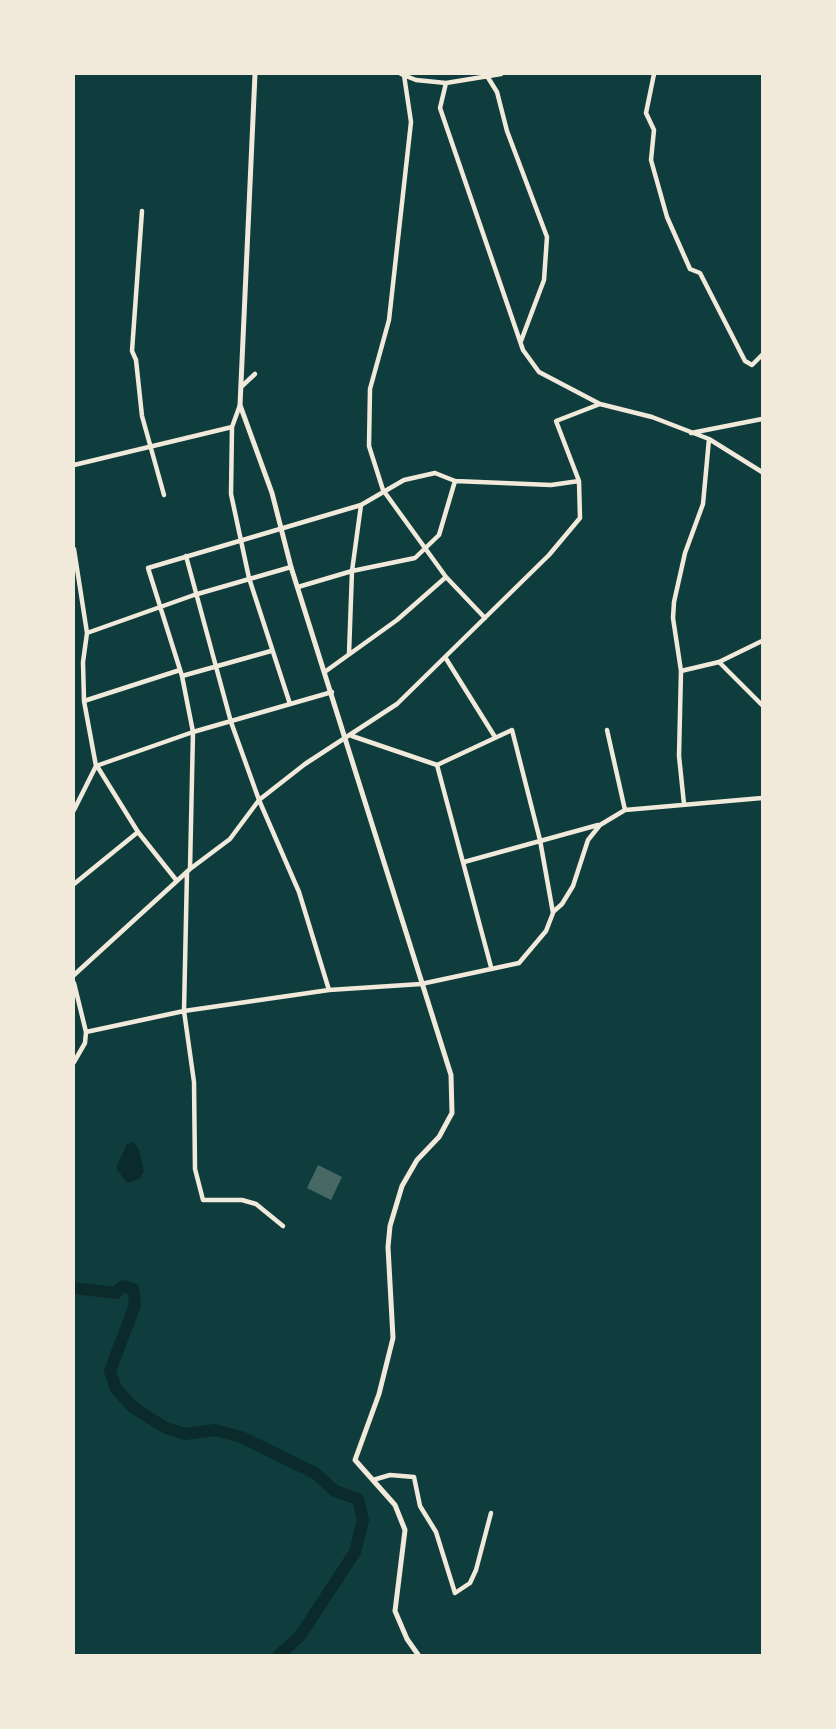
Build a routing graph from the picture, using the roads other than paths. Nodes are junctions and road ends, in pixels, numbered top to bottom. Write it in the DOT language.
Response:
graph roads {
  1 [pos="254,74"];
  2 [pos="402,74"];
  3 [pos="501,74"];
  4 [pos="654,74"];
  5 [pos="487,76"];
  6 [pos="446,83"];
  7 [pos="142,211"];
  8 [pos="521,342"];
  9 [pos="762,355"];
  10 [pos="255,374"];
  11 [pos="239,389"];
  12 [pos="600,404"];
  13 [pos="240,405"];
  14 [pos="762,419"];
  15 [pos="232,427"];
  16 [pos="691,433"];
  17 [pos="709,439"];
  18 [pos="151,446"];
  19 [pos="74,465"];
  20 [pos="762,472"];
  21 [pos="455,481"];
  22 [pos="579,481"];
  23 [pos="383,490"];
  24 [pos="164,495"];
  25 [pos="361,505"];
  26 [pos="281,529"];
  27 [pos="241,540"];
  28 [pos="425,548"];
  29 [pos="74,549"];
  30 [pos="186,556"];
  31 [pos="291,567"];
  32 [pos="352,570"];
  33 [pos="446,576"];
  34 [pos="249,578"];
  35 [pos="298,587"];
  36 [pos="194,595"];
  37 [pos="159,608"];
  38 [pos="485,618"];
  39 [pos="87,633"];
  40 [pos="762,641"];
  41 [pos="271,652"];
  42 [pos="349,654"];
  43 [pos="445,657"];
  44 [pos="719,662"];
  45 [pos="217,666"];
  46 [pos="180,670"];
  47 [pos="326,671"];
  48 [pos="681,671"];
  49 [pos="182,676"];
  50 [pos="332,692"];
  51 [pos="84,701"];
  52 [pos="290,704"];
  53 [pos="762,705"];
  54 [pos="231,722"];
  55 [pos="607,730"];
  56 [pos="193,732"];
  57 [pos="349,736"];
  58 [pos="495,737"];
  59 [pos="437,765"];
  60 [pos="96,766"];
  61 [pos="762,798"];
  62 [pos="259,800"];
  63 [pos="684,804"];
  64 [pos="74,810"];
  65 [pos="625,810"];
  66 [pos="600,825"];
  67 [pos="138,832"];
  68 [pos="540,840"];
  69 [pos="464,862"];
  70 [pos="188,870"];
  71 [pos="177,881"];
  72 [pos="74,884"];
  73 [pos="553,913"];
  74 [pos="491,967"];
  75 [pos="74,975"];
  76 [pos="74,983"];
  77 [pos="421,984"];
  78 [pos="329,990"];
  79 [pos="184,1011"];
  80 [pos="86,1032"];
  81 [pos="74,1062"];
  82 [pos="283,1226"];
  83 [pos="372,1480"];
  84 [pos="491,1513"];
  85 [pos="419,1656"];
  1 -- 11 [label="street"];
  2 -- 6 [label="street"];
  2 -- 23 [label="street"];
  3 -- 5 [label="street"];
  4 -- 9 [label="street"];
  5 -- 6 [label="street"];
  5 -- 8 [label="street"];
  6 -- 8 [label="street"];
  7 -- 18 [label="street"];
  8 -- 12 [label="street"];
  10 -- 11 [label="street"];
  11 -- 13 [label="street"];
  12 -- 16 [label="street"];
  12 -- 22 [label="street"];
  13 -- 15 [label="street"];
  13 -- 26 [label="street"];
  14 -- 16 [label="street"];
  15 -- 18 [label="street"];
  15 -- 27 [label="street"];
  16 -- 17 [label="street"];
  17 -- 20 [label="street"];
  17 -- 48 [label="street"];
  18 -- 19 [label="street"];
  18 -- 24 [label="street"];
  21 -- 22 [label="street"];
  21 -- 23 [label="street"];
  21 -- 28 [label="street"];
  22 -- 38 [label="street"];
  23 -- 25 [label="street"];
  23 -- 28 [label="street"];
  25 -- 26 [label="street"];
  25 -- 32 [label="street"];
  26 -- 27 [label="street"];
  26 -- 31 [label="street"];
  27 -- 30 [label="street"];
  27 -- 34 [label="street"];
  28 -- 32 [label="street"];
  28 -- 33 [label="street"];
  29 -- 39 [label="street"];
  30 -- 36 [label="street"];
  30 -- 37 [label="street"];
  31 -- 34 [label="street"];
  31 -- 35 [label="street"];
  32 -- 35 [label="street"];
  32 -- 42 [label="street"];
  33 -- 38 [label="street"];
  33 -- 42 [label="street"];
  34 -- 36 [label="street"];
  34 -- 41 [label="street"];
  35 -- 47 [label="street"];
  36 -- 37 [label="street"];
  36 -- 45 [label="street"];
  37 -- 39 [label="street"];
  37 -- 46 [label="street"];
  38 -- 43 [label="street"];
  39 -- 51 [label="street"];
  40 -- 44 [label="street"];
  41 -- 45 [label="street"];
  41 -- 52 [label="street"];
  42 -- 47 [label="street"];
  43 -- 57 [label="street"];
  43 -- 58 [label="street"];
  44 -- 48 [label="street"];
  44 -- 53 [label="street"];
  45 -- 49 [label="street"];
  45 -- 54 [label="street"];
  46 -- 49 [label="street"];
  46 -- 51 [label="street"];
  47 -- 50 [label="street"];
  48 -- 63 [label="street"];
  49 -- 56 [label="street"];
  50 -- 52 [label="street"];
  50 -- 57 [label="street"];
  51 -- 60 [label="street"];
  52 -- 54 [label="street"];
  54 -- 56 [label="street"];
  54 -- 62 [label="street"];
  55 -- 65 [label="street"];
  56 -- 60 [label="street"];
  56 -- 70 [label="street"];
  57 -- 59 [label="street"];
  57 -- 62 [label="street"];
  57 -- 77 [label="street"];
  58 -- 59 [label="street"];
  58 -- 68 [label="street"];
  59 -- 69 [label="street"];
  60 -- 64 [label="street"];
  60 -- 67 [label="street"];
  61 -- 63 [label="street"];
  62 -- 70 [label="street"];
  62 -- 78 [label="street"];
  63 -- 65 [label="street"];
  65 -- 66 [label="street"];
  66 -- 68 [label="street"];
  66 -- 73 [label="street"];
  67 -- 71 [label="street"];
  67 -- 72 [label="street"];
  68 -- 69 [label="street"];
  68 -- 73 [label="street"];
  69 -- 74 [label="street"];
  70 -- 71 [label="street"];
  70 -- 79 [label="street"];
  71 -- 75 [label="street"];
  73 -- 74 [label="street"];
  74 -- 77 [label="street"];
  76 -- 80 [label="street"];
  77 -- 78 [label="street"];
  77 -- 83 [label="street"];
  78 -- 79 [label="street"];
  79 -- 80 [label="street"];
  79 -- 82 [label="street"];
  80 -- 81 [label="street"];
  83 -- 84 [label="street"];
  83 -- 85 [label="street"];
}
